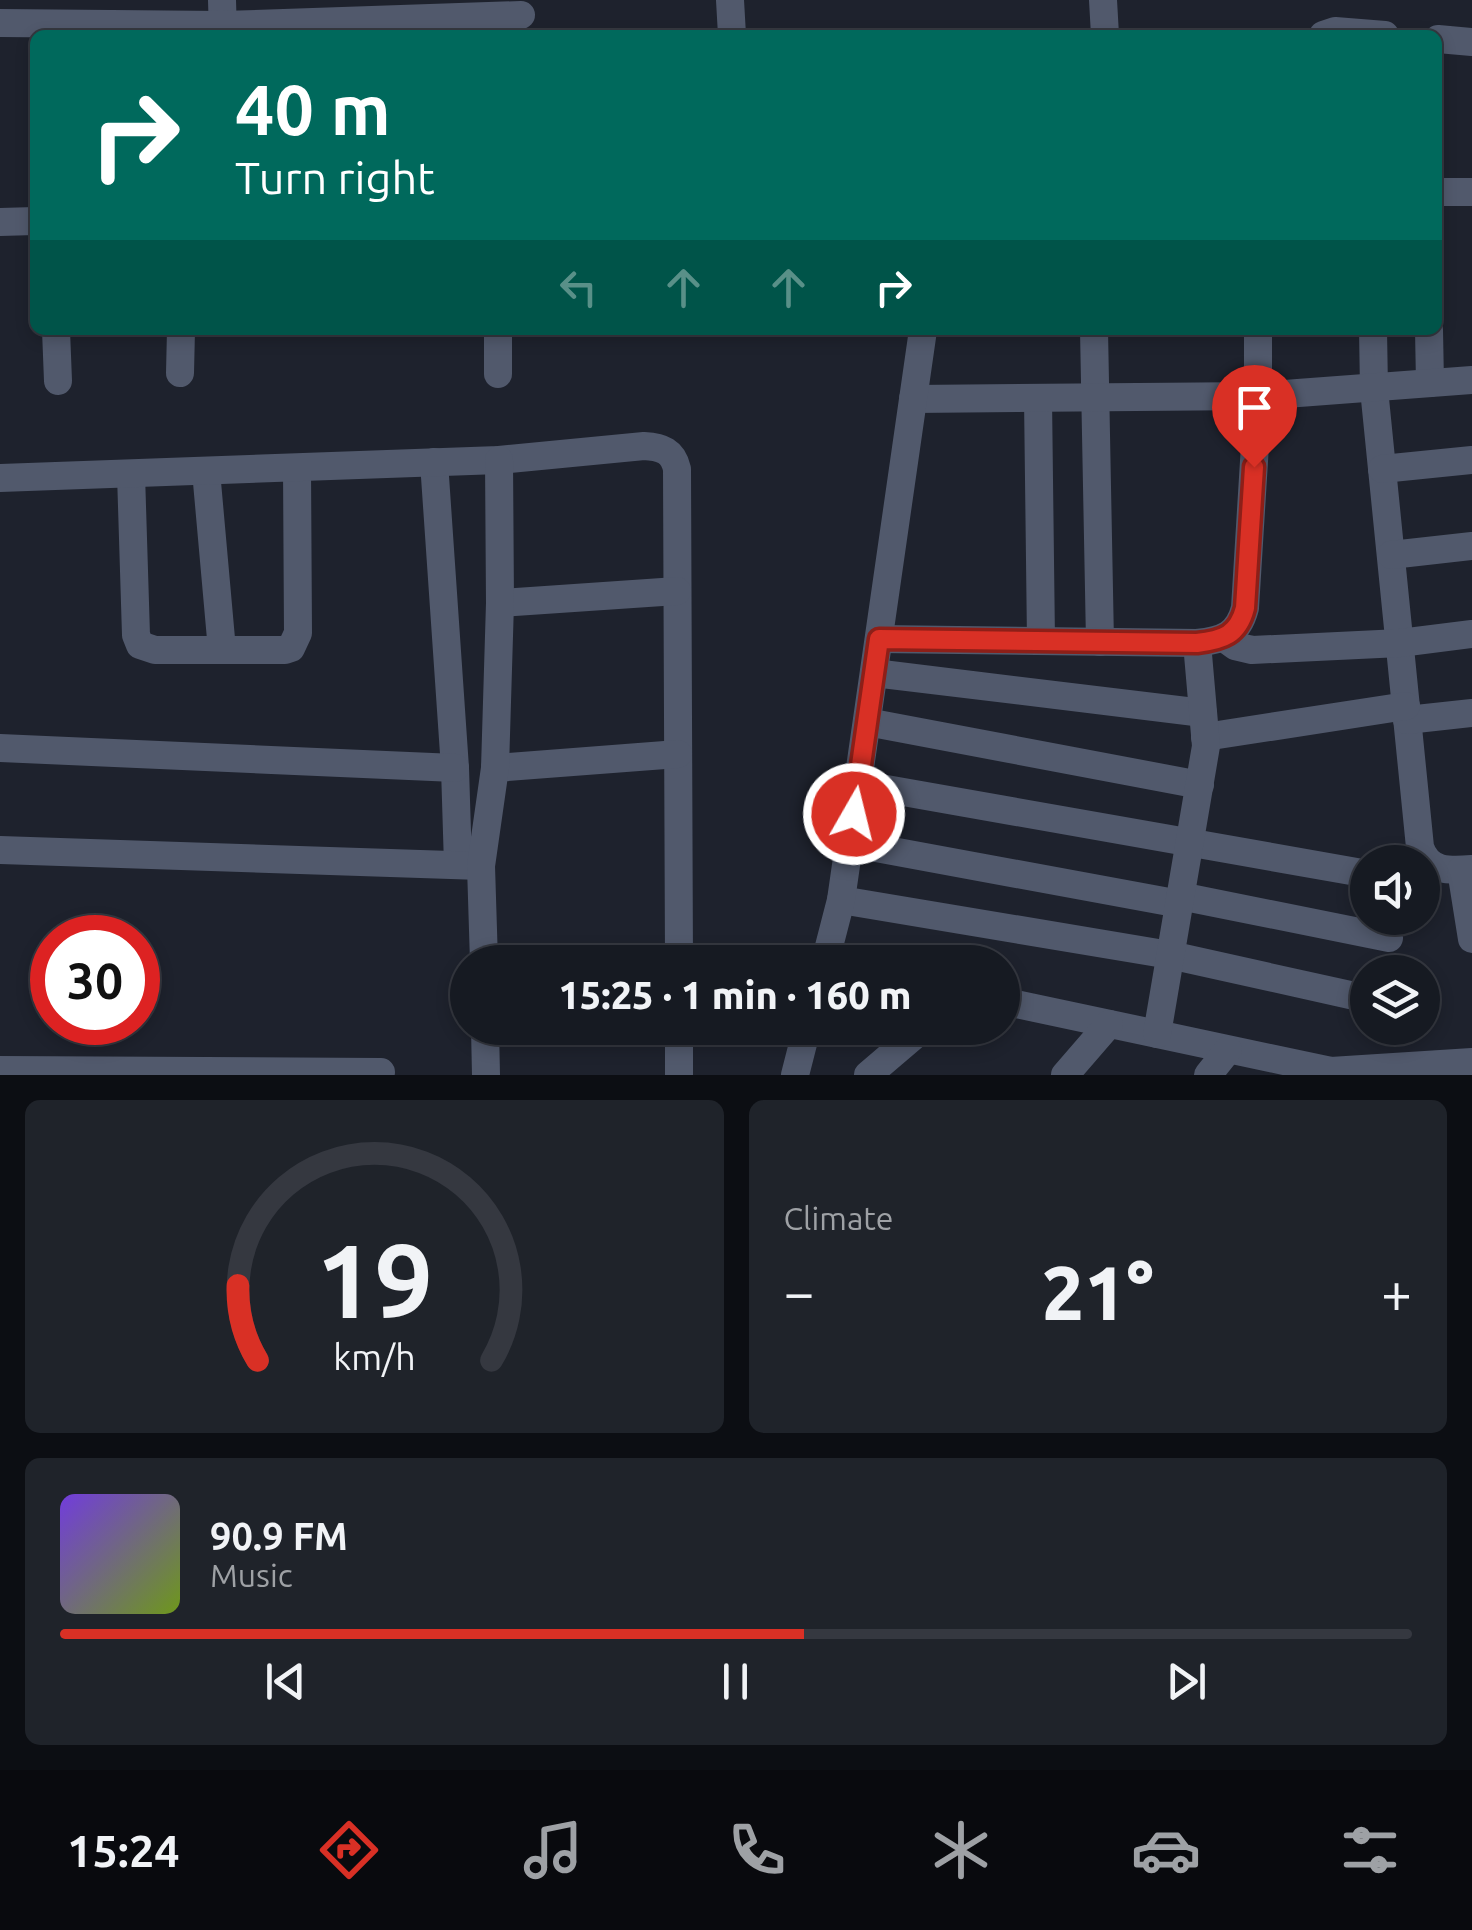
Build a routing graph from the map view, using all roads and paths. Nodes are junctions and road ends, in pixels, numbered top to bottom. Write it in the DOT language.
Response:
graph roads {
  1 [pos="730,0"];
  2 [pos="1102,0"];
  3 [pos="521,17"];
  4 [pos="64,19"];
  5 [pos="366,19"];
  6 [pos="223,20"];
  7 [pos="0,23"];
  8 [pos="732,30"];
  9 [pos="1105,30"];
  10 [pos="1442,39"];
  11 [pos="1472,42"];
  12 [pos="1442,192"];
  13 [pos="1472,192"];
  14 [pos="30,221"];
  15 [pos="0,222"];
  16 [pos="56,335"];
  17 [pos="181,335"];
  18 [pos="498,335"];
  19 [pos="922,335"];
  20 [pos="1094,335"];
  21 [pos="1258,335"];
  22 [pos="1373,335"];
  23 [pos="1429,335"];
  24 [pos="180,374"];
  25 [pos="498,374"];
  26 [pos="1472,380"];
  27 [pos="58,381"];
  28 [pos="1430,384"];
  29 [pos="1374,388"];
  30 [pos="1258,396"];
  31 [pos="1038,398"];
  32 [pos="1093,398"];
  33 [pos="913,400"];
  34 [pos="498,460"];
  35 [pos="1472,460"];
  36 [pos="434,462"];
  37 [pos="297,468"];
  38 [pos="1382,469"];
  39 [pos="206,471"];
  40 [pos="131,474"];
  41 [pos="0,478"];
  42 [pos="1472,546"];
  43 [pos="1391,556"];
  44 [pos="678,591"];
  45 [pos="500,604"];
  46 [pos="1472,634"];
  47 [pos="879,639"];
  48 [pos="1042,641"];
  49 [pos="1210,641"];
  50 [pos="1100,642"];
  51 [pos="1400,643"];
  52 [pos="222,650"];
  53 [pos="874,673"];
  54 [pos="1472,712"];
  55 [pos="1406,713"];
  56 [pos="867,722"];
  57 [pos="1204,725"];
  58 [pos="0,748"];
  59 [pos="678,754"];
  60 [pos="455,768"];
  61 [pos="495,768"];
  62 [pos="858,784"];
  63 [pos="1200,785"];
  64 [pos="1190,840"];
  65 [pos="849,843"];
  66 [pos="0,850"];
  67 [pos="470,866"];
  68 [pos="1466,869"];
  69 [pos="1350,871"];
  70 [pos="841,900"];
  71 [pos="1180,900"];
  72 [pos="1389,938"];
  73 [pos="1472,939"];
  74 [pos="482,945"];
  75 [pos="678,945"];
  76 [pos="829,945"];
  77 [pos="1170,955"];
  78 [pos="1350,995"];
  79 [pos="1020,1005"];
  80 [pos="1109,1024"];
  81 [pos="1157,1034"];
  82 [pos="485,1045"];
  83 [pos="679,1045"];
  84 [pos="803,1045"];
  85 [pos="902,1045"];
  86 [pos="1228,1050"];
  87 [pos="1472,1062"];
  88 [pos="0,1070"];
  89 [pos="380,1072"];
  90 [pos="119,1073"];
  91 [pos="293,1074"];
  92 [pos="486,1075"];
  93 [pos="679,1075"];
  94 [pos="795,1075"];
  95 [pos="868,1075"];
  96 [pos="1065,1075"];
  97 [pos="1208,1075"];
  1 -- 8 [label="street"];
  2 -- 9 [label="street"];
  3 -- 5 [label="street"];
  4 -- 6 [label="street"];
  4 -- 7 [label="street"];
  5 -- 6 [label="street"];
  10 -- 11 [label="street"];
  12 -- 13 [label="street"];
  14 -- 15 [label="street"];
  16 -- 27 [label="street"];
  17 -- 24 [label="street"];
  18 -- 25 [label="street"];
  19 -- 33 [label="street"];
  20 -- 32 [label="street"];
  21 -- 30 [label="street"];
  22 -- 29 [label="street"];
  23 -- 28 [label="street"];
  26 -- 28 [label="street"];
  28 -- 29 [label="street"];
  29 -- 30 [label="street"];
  29 -- 38 [label="street"];
  30 -- 32 [label="street"];
  30 -- 49 [label="street"];
  31 -- 32 [label="street"];
  31 -- 33 [label="street"];
  31 -- 48 [label="street"];
  32 -- 50 [label="street"];
  33 -- 47 [label="street"];
  34 -- 36 [label="street"];
  34 -- 44 [label="street"];
  34 -- 45 [label="street"];
  35 -- 38 [label="street"];
  36 -- 37 [label="street"];
  36 -- 60 [label="street"];
  37 -- 39 [label="street"];
  37 -- 52 [label="street"];
  38 -- 43 [label="street"];
  39 -- 40 [label="street"];
  39 -- 52 [label="street"];
  40 -- 41 [label="street"];
  40 -- 52 [label="street"];
  42 -- 43 [label="street"];
  43 -- 51 [label="street"];
  44 -- 45 [label="street"];
  44 -- 59 [label="street"];
  45 -- 61 [label="street"];
  46 -- 51 [label="street"];
  47 -- 48 [label="street"];
  47 -- 53 [label="street"];
  48 -- 50 [label="street"];
  49 -- 50 [label="street"];
  49 -- 51 [label="street"];
  49 -- 57 [label="street"];
  51 -- 55 [label="street"];
  53 -- 56 [label="street"];
  53 -- 57 [label="street"];
  54 -- 55 [label="street"];
  55 -- 57 [label="street"];
  55 -- 68 [label="street"];
  56 -- 62 [label="street"];
  56 -- 63 [label="street"];
  57 -- 63 [label="street"];
  58 -- 60 [label="street"];
  59 -- 61 [label="street"];
  59 -- 75 [label="street"];
  60 -- 67 [label="street"];
  61 -- 67 [label="street"];
  62 -- 64 [label="street"];
  62 -- 65 [label="street"];
  63 -- 64 [label="street"];
  64 -- 69 [label="street"];
  64 -- 71 [label="street"];
  65 -- 70 [label="street"];
  65 -- 71 [label="street"];
  66 -- 67 [label="street"];
  67 -- 74 [label="street"];
  68 -- 73 [label="street"];
  70 -- 76 [label="street"];
  70 -- 77 [label="street"];
  71 -- 72 [label="street"];
  71 -- 77 [label="street"];
  77 -- 78 [label="street"];
  77 -- 81 [label="street"];
  79 -- 80 [label="street"];
  80 -- 81 [label="street"];
  80 -- 96 [label="street"];
  81 -- 86 [label="street"];
  82 -- 92 [label="street"];
  83 -- 93 [label="street"];
  84 -- 94 [label="street"];
  85 -- 95 [label="street"];
  86 -- 87 [label="street"];
  86 -- 97 [label="street"];
  88 -- 90 [label="street"];
  89 -- 91 [label="street"];
  90 -- 91 [label="street"];
}
